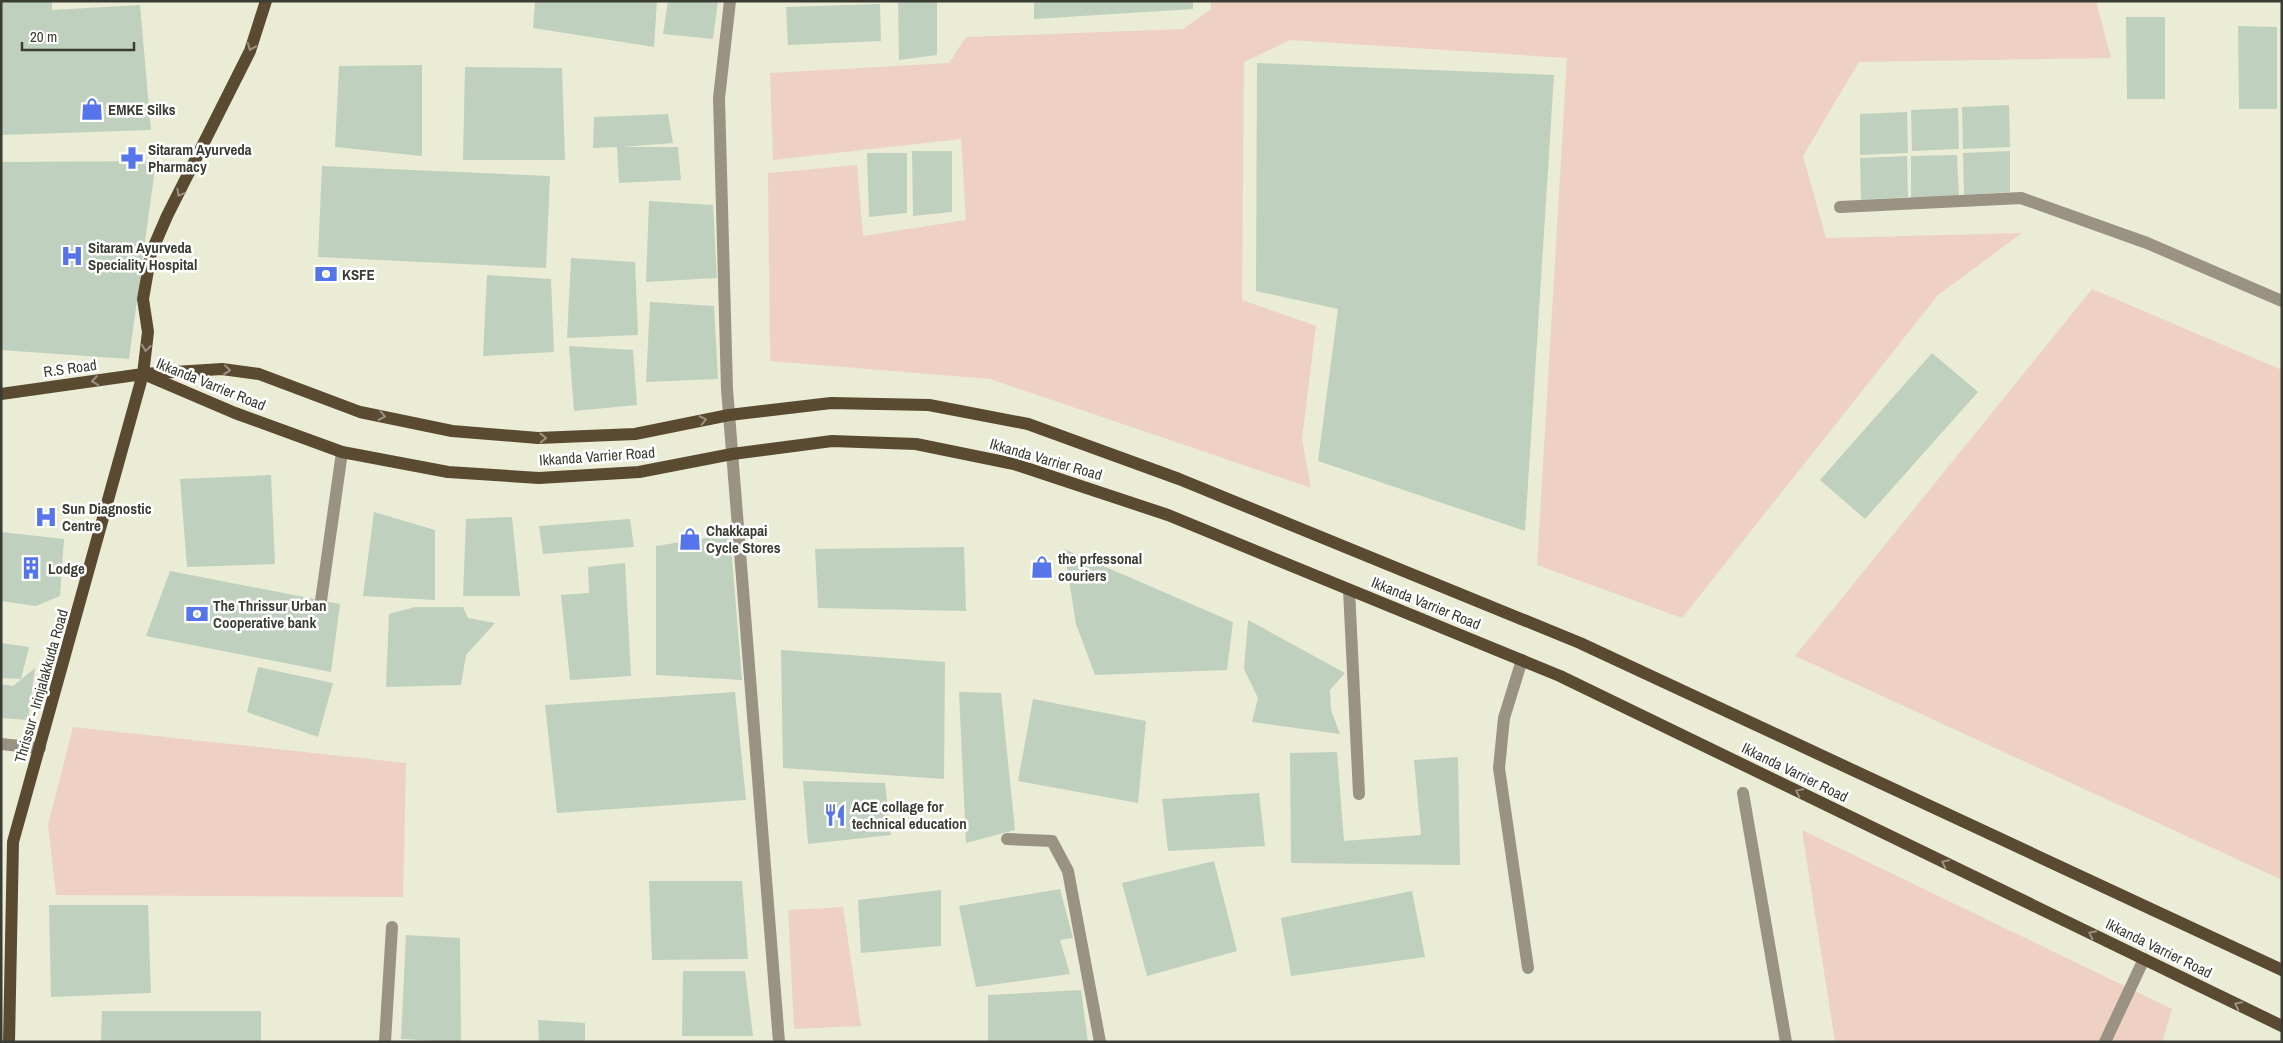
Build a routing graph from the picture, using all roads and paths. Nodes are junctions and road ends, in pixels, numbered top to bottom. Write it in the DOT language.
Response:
graph roads {
  1 [pos="266,1"];
  2 [pos="730,1"];
  3 [pos="1840,207"];
  4 [pos="2282,301"];
  5 [pos="143,374"];
  6 [pos="1,394"];
  7 [pos="729,415"];
  8 [pos="342,452"];
  9 [pos="732,454"];
  10 [pos="1349,590"];
  11 [pos="320,608"];
  12 [pos="1522,660"];
  13 [pos="1,744"];
  14 [pos="40,748"];
  15 [pos="1743,793"];
  16 [pos="1359,794"];
  17 [pos="1008,839"];
  18 [pos="392,927"];
  19 [pos="2144,959"];
  20 [pos="1528,968"];
  21 [pos="2282,970"];
  22 [pos="2282,1026"];
  23 [pos="9,1042"];
  24 [pos="385,1042"];
  25 [pos="780,1042"];
  26 [pos="1100,1042"];
  27 [pos="1786,1042"];
  28 [pos="2106,1042"];
  1 -- 5 [label="main road, Thrissur - Irinjalakkuda Road, one-way"];
  2 -- 7 [label="street"];
  3 -- 4 [label="street"];
  5 -- 6 [label="main road, R.S Road, one-way"];
  5 -- 7 [label="main road, Ikkanda Varrier Road, one-way"];
  5 -- 8 [label="main road, Ikkanda Varrier Road"];
  5 -- 14 [label="main road, Thrissur - Irinjalakkuda Road"];
  7 -- 9 [label="street"];
  7 -- 21 [label="main road, Ikkanda Varrier Road"];
  8 -- 9 [label="main road, Ikkanda Varrier Road"];
  8 -- 11 [label="street"];
  9 -- 10 [label="main road, Ikkanda Varrier Road"];
  9 -- 25 [label="street"];
  10 -- 12 [label="main road, Ikkanda Varrier Road"];
  10 -- 16 [label="street"];
  19 -- 12 [label="main road, Ikkanda Varrier Road, one-way"];
  12 -- 20 [label="street"];
  13 -- 14 [label="street"];
  14 -- 23 [label="main road, Thrissur - Irinjalakkuda Road"];
  15 -- 27 [label="street"];
  17 -- 26 [label="street"];
  18 -- 24 [label="street"];
  22 -- 19 [label="main road, Ikkanda Varrier Road, one-way"];
  19 -- 28 [label="street"];
}
